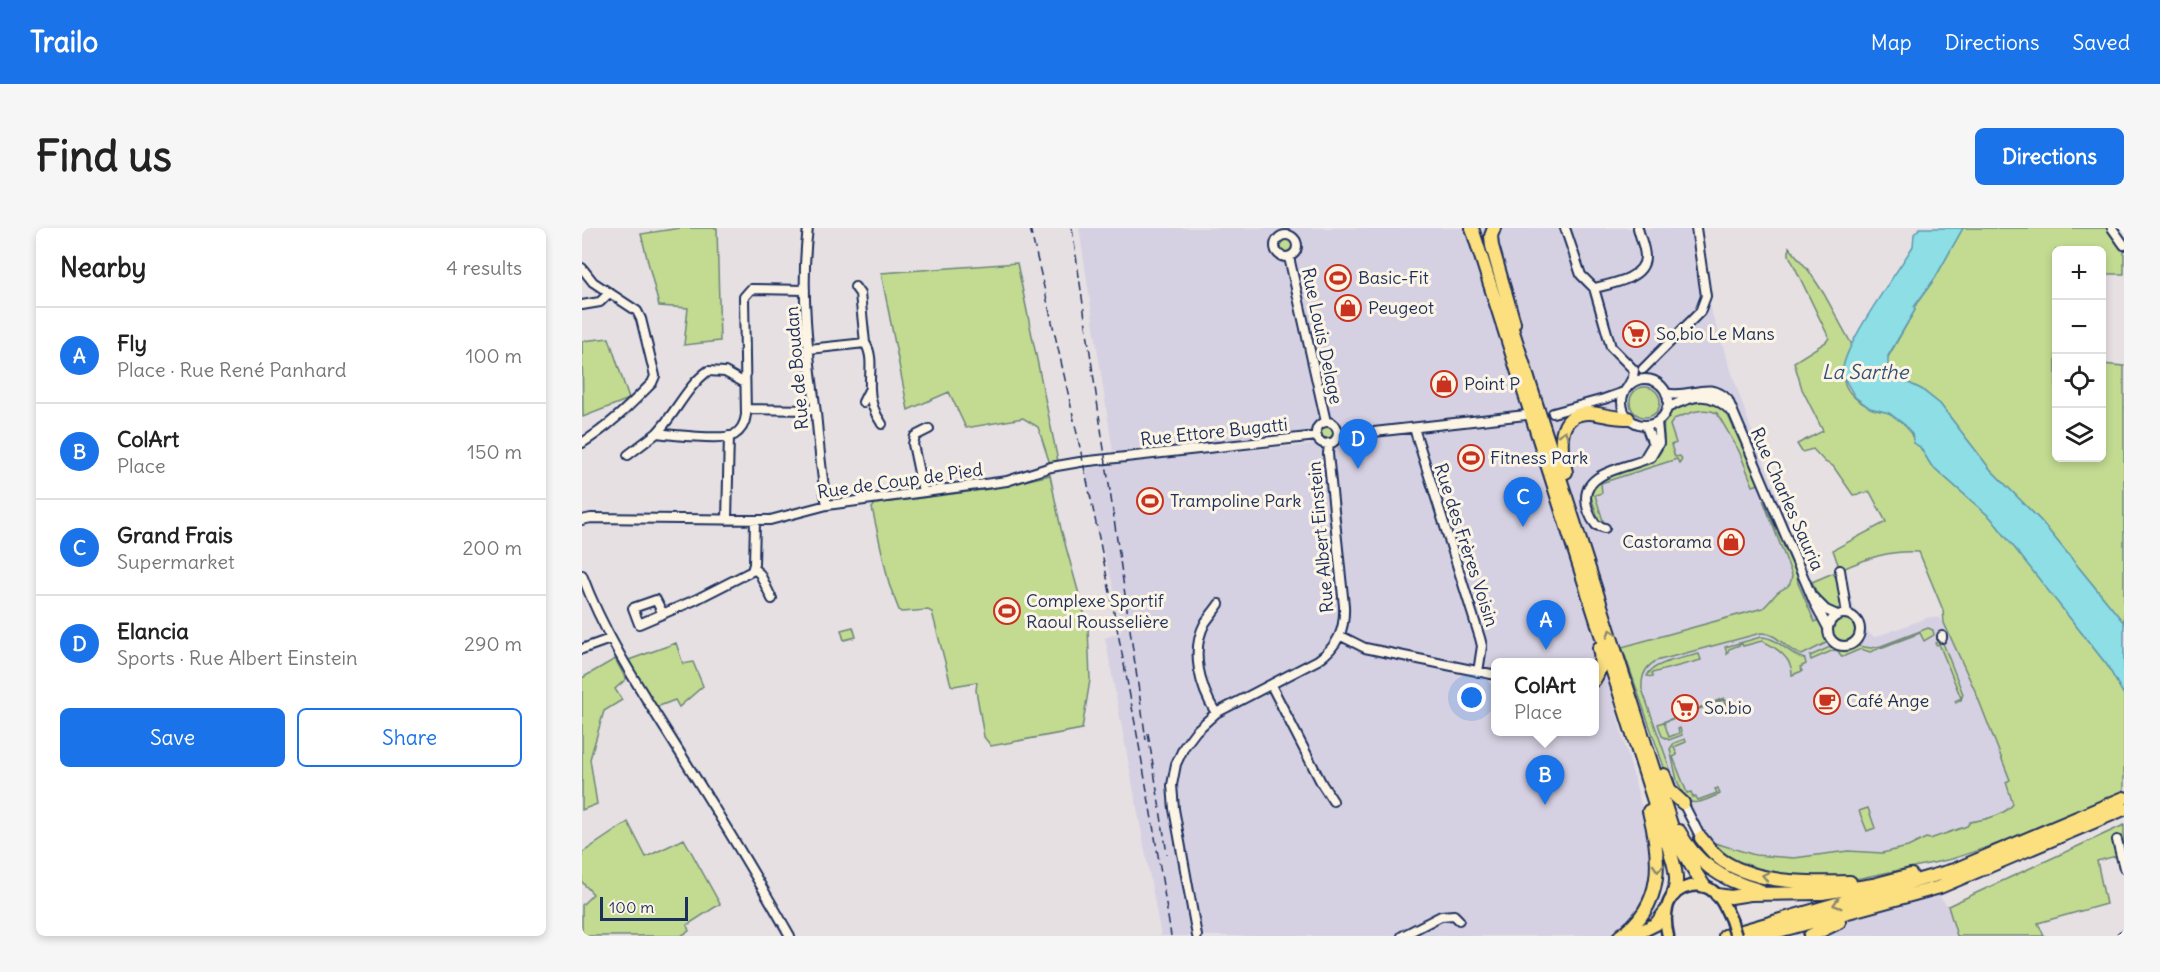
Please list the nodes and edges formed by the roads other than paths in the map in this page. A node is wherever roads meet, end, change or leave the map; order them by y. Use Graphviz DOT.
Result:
graph roads {
  1 [pos="808,228"];
  2 [pos="1461,228"];
  3 [pos="1472,228"];
  4 [pos="1480,228"];
  5 [pos="1494,228"];
  6 [pos="1565,228"];
  7 [pos="1638,228"];
  8 [pos="1696,228"];
  9 [pos="2112,228"];
  10 [pos="1283,231"];
  11 [pos="2124,245"];
  12 [pos="1479,251"];
  13 [pos="1289,257"];
  14 [pos="582,268"];
  15 [pos="855,287"];
  16 [pos="1594,288"];
  17 [pos="805,290"];
  18 [pos="608,294"];
  19 [pos="582,304"];
  20 [pos="865,343"];
  21 [pos="1518,348"];
  22 [pos="809,349"];
  23 [pos="1618,355"];
  24 [pos="1642,369"];
  25 [pos="1653,381"];
  26 [pos="746,382"];
  27 [pos="869,390"];
  28 [pos="1625,390"];
  29 [pos="1666,393"];
  30 [pos="1604,399"];
  31 [pos="863,402"];
  32 [pos="1622,404"];
  33 [pos="1667,408"];
  34 [pos="747,409"];
  35 [pos="815,410"];
  36 [pos="1553,413"];
  37 [pos="1734,414"];
  38 [pos="1526,416"];
  39 [pos="1628,418"];
  40 [pos="1326,422"];
  41 [pos="1658,422"];
  42 [pos="882,424"];
  43 [pos="1646,426"];
  44 [pos="1414,428"];
  45 [pos="929,429"];
  46 [pos="657,433"];
  47 [pos="1339,434"];
  48 [pos="729,436"];
  49 [pos="1317,436"];
  50 [pos="582,443"];
  51 [pos="1329,443"];
  52 [pos="628,455"];
  53 [pos="1114,458"];
  54 [pos="1643,460"];
  55 [pos="923,492"];
  56 [pos="827,504"];
  57 [pos="582,519"];
  58 [pos="727,520"];
  59 [pos="755,520"];
  60 [pos="1605,528"];
  61 [pos="753,568"];
  62 [pos="1840,570"];
  63 [pos="582,575"];
  64 [pos="1597,592"];
  65 [pos="1812,597"];
  66 [pos="772,599"];
  67 [pos="1219,604"];
  68 [pos="1592,609"];
  69 [pos="663,614"];
  70 [pos="1847,614"];
  71 [pos="1837,615"];
  72 [pos="1828,628"];
  73 [pos="1341,636"];
  74 [pos="610,639"];
  75 [pos="582,649"];
  76 [pos="1610,668"];
  77 [pos="1478,672"];
  78 [pos="1599,672"];
  79 [pos="1491,674"];
  80 [pos="1271,685"];
  81 [pos="1216,713"];
  82 [pos="1644,739"];
  83 [pos="1654,770"];
  84 [pos="2124,798"];
  85 [pos="1334,801"];
  86 [pos="1683,802"];
  87 [pos="2124,809"];
  88 [pos="1701,838"];
  89 [pos="2031,839"];
  90 [pos="2117,840"];
  91 [pos="2124,868"];
  92 [pos="1907,876"];
  93 [pos="1704,886"];
  94 [pos="1772,893"];
  95 [pos="1673,895"];
  96 [pos="1717,895"];
  97 [pos="1892,901"];
  98 [pos="1665,912"];
  99 [pos="1459,920"];
  100 [pos="790,936"];
  101 [pos="1197,936"];
  102 [pos="1402,936"];
  103 [pos="1620,936"];
  104 [pos="1632,936"];
  105 [pos="1667,936"];
  106 [pos="1725,936"];
  107 [pos="1736,936"];
  108 [pos="1760,936"];
  109 [pos="1810,936"];
  1 -- 17 [label="street, Rue de Boudan"];
  2 -- 12 [label="highway"];
  3 -- 12 [label="highway"];
  4 -- 21 [label="highway"];
  5 -- 21 [label="highway"];
  6 -- 16 [label="street"];
  7 -- 16 [label="street"];
  8 -- 24 [label="street"];
  9 -- 11 [label="street"];
  10 -- 13 [label="street"];
  10 -- 13 [label="street"];
  12 -- 68 [label="highway"];
  13 -- 40 [label="street, Rue Louis Delage"];
  14 -- 18 [label="street"];
  15 -- 20 [label="street"];
  16 -- 23 [label="street"];
  17 -- 22 [label="street, Rue de Boudan"];
  17 -- 26 [label="street"];
  18 -- 19 [label="street"];
  18 -- 50 [label="street"];
  20 -- 22 [label="street"];
  20 -- 27 [label="street"];
  21 -- 64 [label="highway"];
  22 -- 35 [label="street, Rue de Boudan"];
  23 -- 24 [label="street"];
  23 -- 28 [label="street"];
  24 -- 25 [label="street"];
  25 -- 28 [label="street"];
  25 -- 29 [label="street"];
  26 -- 34 [label="street"];
  26 -- 46 [label="street"];
  27 -- 31 [label="street"];
  27 -- 42 [label="street"];
  28 -- 30 [label="street"];
  28 -- 32 [label="street"];
  29 -- 33 [label="street"];
  29 -- 37 [label="street, Rue Charles Sauria"];
  30 -- 32 [label="street"];
  30 -- 36 [label="street"];
  32 -- 39 [label="street"];
  33 -- 37 [label="street, Rue Charles Sauria"];
  33 -- 41 [label="street"];
  34 -- 35 [label="street"];
  34 -- 48 [label="street"];
  35 -- 56 [label="street, Rue de Boudan"];
  37 -- 65 [label="street, Rue Charles Sauria"];
  38 -- 44 [label="street"];
  39 -- 43 [label="street"];
  64 -- 39 [label="highway, one-way"];
  40 -- 47 [label="street"];
  40 -- 49 [label="street"];
  41 -- 43 [label="street"];
  41 -- 54 [label="street"];
  43 -- 54 [label="street"];
  44 -- 47 [label="street"];
  44 -- 77 [label="street, Rue des Frères Voisin"];
  45 -- 55 [label="street"];
  46 -- 48 [label="street"];
  46 -- 52 [label="street"];
  47 -- 51 [label="street"];
  48 -- 58 [label="street"];
  49 -- 51 [label="street"];
  49 -- 53 [label="street, Rue Ettore Bugatti"];
  51 -- 73 [label="street, Rue Albert Einstein"];
  53 -- 55 [label="street, Rue de Coup de Pied"];
  54 -- 60 [label="street"];
  55 -- 56 [label="street, Rue de Coup de Pied"];
  56 -- 59 [label="street, Rue de Coup de Pied"];
  57 -- 58 [label="street, Rue de Coup de Pied"];
  58 -- 59 [label="street, Rue de Coup de Pied"];
  59 -- 61 [label="street"];
  61 -- 66 [label="street"];
  61 -- 69 [label="street"];
  62 -- 70 [label="street"];
  63 -- 74 [label="street"];
  82 -- 64 [label="highway, one-way"];
  65 -- 71 [label="street, Rue Charles Sauria"];
  65 -- 72 [label="street, Rue Charles Sauria"];
  67 -- 81 [label="street"];
  68 -- 76 [label="highway"];
  68 -- 78 [label="highway"];
  70 -- 71 [label="street"];
  70 -- 72 [label="street"];
  71 -- 72 [label="street"];
  73 -- 77 [label="street"];
  73 -- 80 [label="street, Rue Albert Einstein"];
  74 -- 75 [label="street"];
  74 -- 100 [label="street"];
  76 -- 95 [label="highway"];
  76 -- 103 [label="highway, one-way"];
  77 -- 79 [label="street"];
  80 -- 81 [label="street, Rue Albert Einstein"];
  80 -- 85 [label="street"];
  81 -- 101 [label="street, Rue Albert Einstein"];
  82 -- 83 [label="highway"];
  82 -- 86 [label="highway"];
  83 -- 93 [label="highway"];
  83 -- 94 [label="highway"];
  84 -- 89 [label="highway"];
  86 -- 88 [label="street"];
  87 -- 97 [label="highway"];
  92 -- 88 [label="highway, one-way"];
  89 -- 92 [label="highway"];
  89 -- 106 [label="highway, one-way"];
  90 -- 91 [label="street"];
  92 -- 94 [label="highway"];
  93 -- 95 [label="main road"];
  93 -- 96 [label="main road"];
  94 -- 96 [label="highway"];
  95 -- 98 [label="main road"];
  96 -- 107 [label="main road, bridge"];
  97 -- 108 [label="highway"];
  97 -- 109 [label="highway"];
  98 -- 104 [label="highway"];
  98 -- 105 [label="main road"];
  99 -- 102 [label="street"];
}
